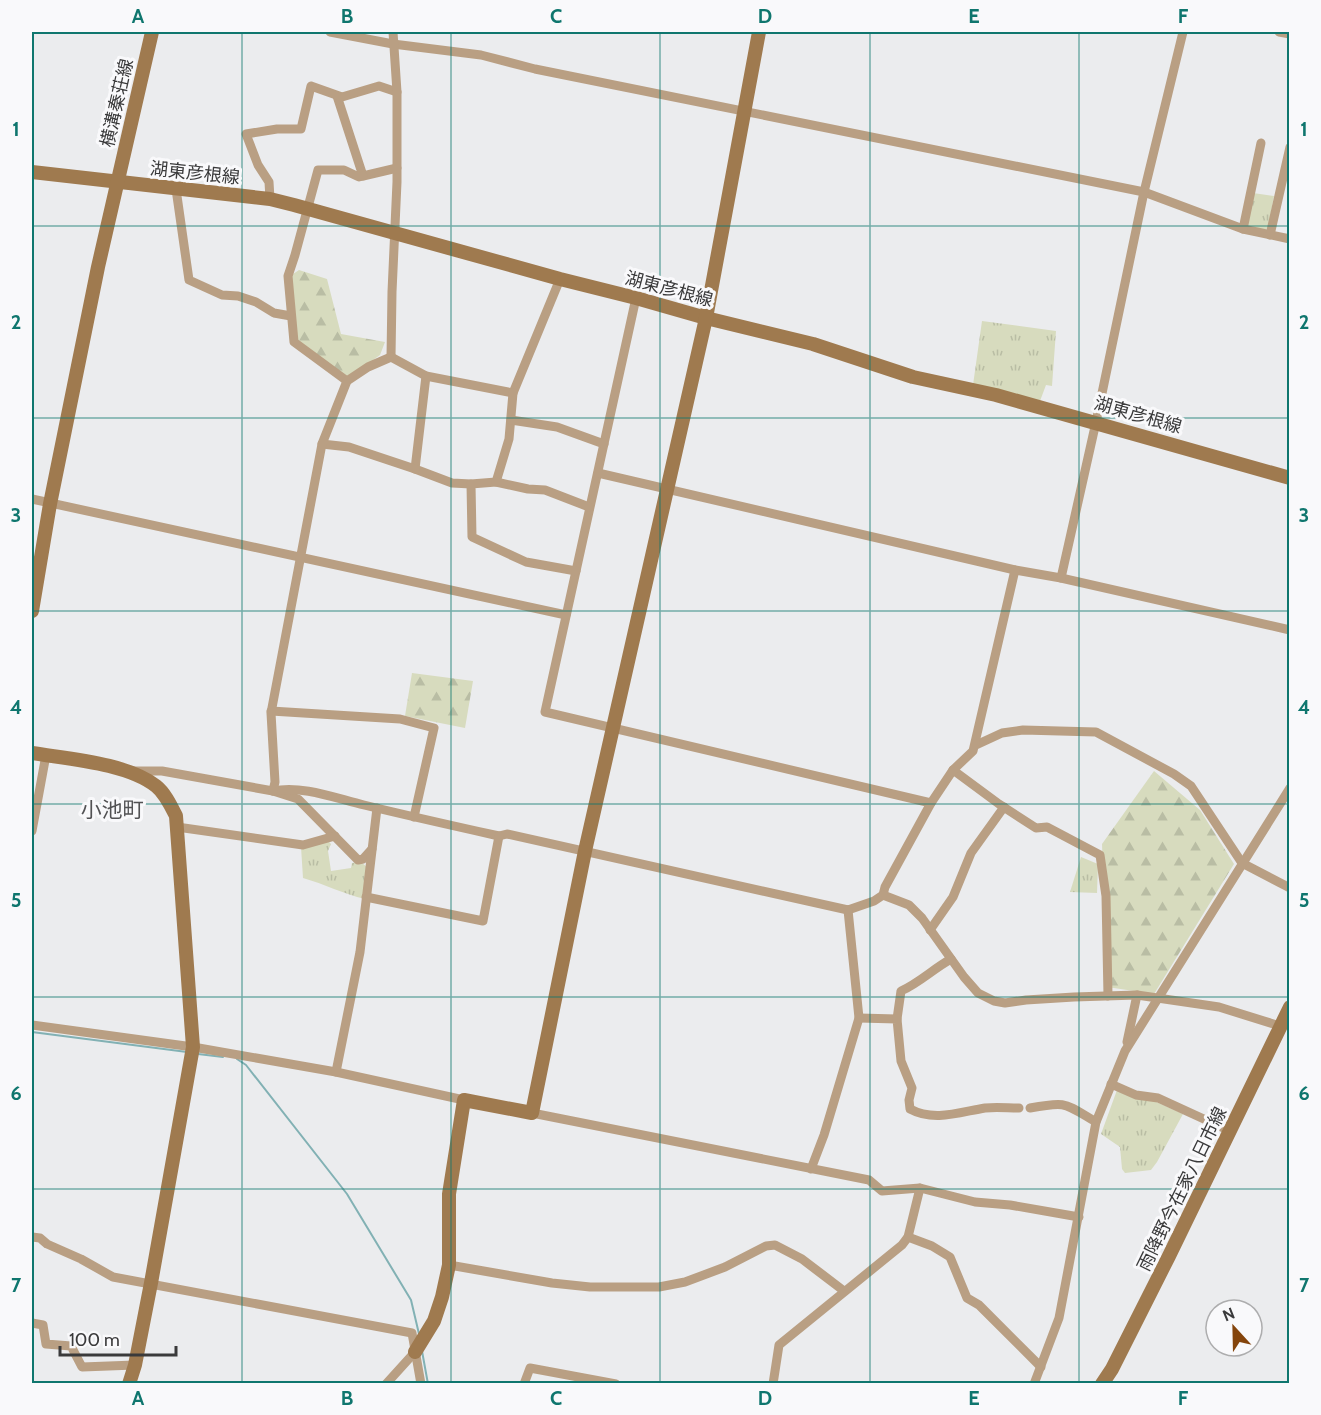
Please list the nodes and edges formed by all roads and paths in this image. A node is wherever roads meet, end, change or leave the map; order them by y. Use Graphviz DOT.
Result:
graph roads {
  1 [pos="152,32"];
  2 [pos="330,32"];
  3 [pos="393,32"];
  4 [pos="759,32"];
  5 [pos="1183,32"];
  6 [pos="1279,32"];
  7 [pos="1290,34"];
  8 [pos="393,44"];
  9 [pos="397,92"];
  10 [pos="337,96"];
  11 [pos="745,111"];
  12 [pos="1262,143"];
  13 [pos="1290,147"];
  14 [pos="397,168"];
  15 [pos="32,172"];
  16 [pos="363,176"];
  17 [pos="118,183"];
  18 [pos="176,189"];
  19 [pos="1144,192"];
  20 [pos="270,199"];
  21 [pos="308,208"];
  22 [pos="1243,229"];
  23 [pos="395,234"];
  24 [pos="1270,235"];
  25 [pos="1290,239"];
  26 [pos="560,279"];
  27 [pos="636,298"];
  28 [pos="291,316"];
  29 [pos="706,318"];
  30 [pos="392,357"];
  31 [pos="426,375"];
  32 [pos="347,381"];
  33 [pos="513,393"];
  34 [pos="511,420"];
  35 [pos="1096,422"];
  36 [pos="322,444"];
  37 [pos="604,444"];
  38 [pos="415,469"];
  39 [pos="598,473"];
  40 [pos="1290,478"];
  41 [pos="496,482"];
  42 [pos="471,484"];
  43 [pos="668,490"];
  44 [pos="32,499"];
  45 [pos="50,504"];
  46 [pos="589,507"];
  47 [pos="300,559"];
  48 [pos="1015,570"];
  49 [pos="576,571"];
  50 [pos="1061,578"];
  51 [pos="32,611"];
  52 [pos="566,615"];
  53 [pos="1290,630"];
  54 [pos="271,711"];
  55 [pos="613,728"];
  56 [pos="976,745"];
  57 [pos="32,753"];
  58 [pos="46,755"];
  59 [pos="953,770"];
  60 [pos="126,771"];
  61 [pos="1290,788"];
  62 [pos="273,791"];
  63 [pos="932,803"];
  64 [pos="1004,807"];
  65 [pos="377,808"];
  66 [pos="414,817"];
  67 [pos="32,826"];
  68 [pos="177,827"];
  69 [pos="335,836"];
  70 [pos="500,836"];
  71 [pos="372,849"];
  72 [pos="585,851"];
  73 [pos="1242,863"];
  74 [pos="1290,888"];
  75 [pos="883,895"];
  76 [pos="366,897"];
  77 [pos="848,910"];
  78 [pos="930,930"];
  79 [pos="951,959"];
  80 [pos="1137,995"];
  81 [pos="1108,996"];
  82 [pos="1157,997"];
  83 [pos="1290,1007"];
  84 [pos="859,1018"];
  85 [pos="897,1019"];
  86 [pos="32,1025"];
  87 [pos="1281,1026"];
  88 [pos="1125,1051"];
  89 [pos="192,1053"];
  90 [pos="336,1072"];
  91 [pos="1111,1084"];
  92 [pos="464,1100"];
  93 [pos="1019,1108"];
  94 [pos="1030,1108"];
  95 [pos="532,1113"];
  96 [pos="1096,1122"];
  97 [pos="1230,1131"];
  98 [pos="811,1169"];
  99 [pos="920,1188"];
  100 [pos="1079,1217"];
  101 [pos="32,1227"];
  102 [pos="36,1237"];
  103 [pos="908,1237"];
  104 [pos="449,1265"];
  105 [pos="152,1283"];
  106 [pos="844,1291"];
  107 [pos="32,1323"];
  108 [pos="415,1352"];
  109 [pos="135,1365"];
  110 [pos="1041,1367"];
  111 [pos="129,1383"];
  112 [pos="386,1383"];
  113 [pos="421,1383"];
  114 [pos="524,1383"];
  115 [pos="616,1383"];
  116 [pos="772,1383"];
  117 [pos="1034,1383"];
  118 [pos="1102,1383"];
  1 -- 17 [label="street, 横溝秦荘線"];
  2 -- 8 [label="street"];
  3 -- 8 [label="street"];
  4 -- 11 [label="street"];
  5 -- 19 [label="street"];
  6 -- 7 [label="street"];
  8 -- 9 [label="street"];
  8 -- 11 [label="street"];
  9 -- 10 [label="street"];
  9 -- 14 [label="street"];
  10 -- 16 [label="street"];
  10 -- 20 [label="street"];
  11 -- 19 [label="street"];
  11 -- 29 [label="street"];
  12 -- 22 [label="street"];
  13 -- 24 [label="street"];
  14 -- 16 [label="street"];
  14 -- 23 [label="street"];
  15 -- 17 [label="street, 湖東彦根線"];
  16 -- 21 [label="street"];
  17 -- 18 [label="street, 湖東彦根線"];
  17 -- 45 [label="street, 横溝秦荘線"];
  18 -- 20 [label="street, 湖東彦根線"];
  18 -- 28 [label="street"];
  19 -- 22 [label="street"];
  19 -- 35 [label="street"];
  20 -- 21 [label="street, 湖東彦根線"];
  21 -- 23 [label="street, 湖東彦根線"];
  21 -- 28 [label="street"];
  22 -- 24 [label="street"];
  23 -- 26 [label="street, 湖東彦根線"];
  23 -- 30 [label="street"];
  24 -- 25 [label="street"];
  26 -- 27 [label="street, 湖東彦根線"];
  26 -- 33 [label="street"];
  27 -- 29 [label="street, 湖東彦根線"];
  27 -- 37 [label="street"];
  28 -- 32 [label="street"];
  29 -- 35 [label="street, 湖東彦根線"];
  29 -- 43 [label="street"];
  30 -- 31 [label="street"];
  30 -- 32 [label="street"];
  31 -- 33 [label="street"];
  31 -- 38 [label="street"];
  32 -- 36 [label="street"];
  33 -- 34 [label="street"];
  34 -- 37 [label="street"];
  34 -- 41 [label="street"];
  35 -- 40 [label="street, 湖東彦根線"];
  35 -- 50 [label="street"];
  36 -- 38 [label="street"];
  36 -- 47 [label="street"];
  37 -- 39 [label="street"];
  38 -- 42 [label="street"];
  39 -- 43 [label="street"];
  39 -- 46 [label="street"];
  41 -- 42 [label="street"];
  41 -- 46 [label="street"];
  42 -- 49 [label="street"];
  43 -- 48 [label="street"];
  43 -- 55 [label="street"];
  44 -- 45 [label="street"];
  45 -- 47 [label="street"];
  45 -- 51 [label="street, 横溝秦荘線"];
  46 -- 49 [label="street"];
  47 -- 52 [label="street"];
  47 -- 54 [label="street"];
  48 -- 50 [label="street"];
  48 -- 56 [label="street"];
  49 -- 52 [label="street"];
  50 -- 53 [label="street"];
  52 -- 55 [label="street"];
  54 -- 62 [label="street"];
  54 -- 66 [label="street"];
  55 -- 63 [label="street"];
  55 -- 72 [label="street"];
  56 -- 59 [label="street"];
  56 -- 73 [label="street"];
  57 -- 58 [label="street"];
  58 -- 60 [label="street"];
  58 -- 67 [label="street"];
  59 -- 63 [label="street"];
  59 -- 64 [label="street"];
  60 -- 62 [label="street"];
  60 -- 68 [label="street"];
  61 -- 73 [label="street"];
  62 -- 65 [label="street"];
  62 -- 69 [label="street"];
  63 -- 75 [label="street"];
  64 -- 78 [label="street"];
  64 -- 81 [label="street"];
  65 -- 66 [label="street"];
  65 -- 71 [label="street"];
  66 -- 70 [label="street"];
  68 -- 69 [label="street"];
  68 -- 89 [label="street"];
  69 -- 71 [label="street"];
  70 -- 72 [label="street"];
  70 -- 76 [label="street"];
  71 -- 76 [label="street"];
  72 -- 77 [label="street"];
  72 -- 95 [label="street"];
  73 -- 74 [label="street"];
  73 -- 82 [label="street"];
  75 -- 77 [label="street"];
  75 -- 78 [label="street"];
  76 -- 90 [label="street"];
  77 -- 84 [label="street"];
  78 -- 79 [label="street"];
  79 -- 81 [label="street"];
  79 -- 85 [label="street"];
  80 -- 81 [label="street"];
  80 -- 82 [label="street"];
  80 -- 88 [label="street"];
  82 -- 87 [label="street"];
  82 -- 88 [label="street"];
  83 -- 87 [label="street, 雨降野今在家八日市線"];
  84 -- 85 [label="street"];
  84 -- 98 [label="street"];
  85 -- 93 [label="street"];
  86 -- 89 [label="street"];
  87 -- 97 [label="street, 雨降野今在家八日市線"];
  88 -- 91 [label="street"];
  89 -- 90 [label="street"];
  89 -- 105 [label="street"];
  90 -- 92 [label="street"];
  91 -- 96 [label="street"];
  91 -- 97 [label="street"];
  92 -- 95 [label="street"];
  92 -- 104 [label="street"];
  94 -- 96 [label="street"];
  95 -- 98 [label="street"];
  96 -- 100 [label="street"];
  97 -- 118 [label="street, 雨降野今在家八日市線"];
  98 -- 99 [label="street"];
  99 -- 100 [label="street"];
  99 -- 103 [label="street"];
  100 -- 110 [label="street"];
  101 -- 102 [label="street"];
  102 -- 105 [label="street"];
  103 -- 106 [label="street"];
  103 -- 110 [label="street"];
  104 -- 106 [label="street"];
  104 -- 108 [label="street"];
  105 -- 108 [label="street"];
  105 -- 109 [label="street"];
  106 -- 116 [label="street"];
  107 -- 109 [label="street"];
  108 -- 112 [label="street"];
  108 -- 113 [label="street"];
  109 -- 111 [label="street"];
  110 -- 117 [label="street"];
  114 -- 115 [label="street"];
}
